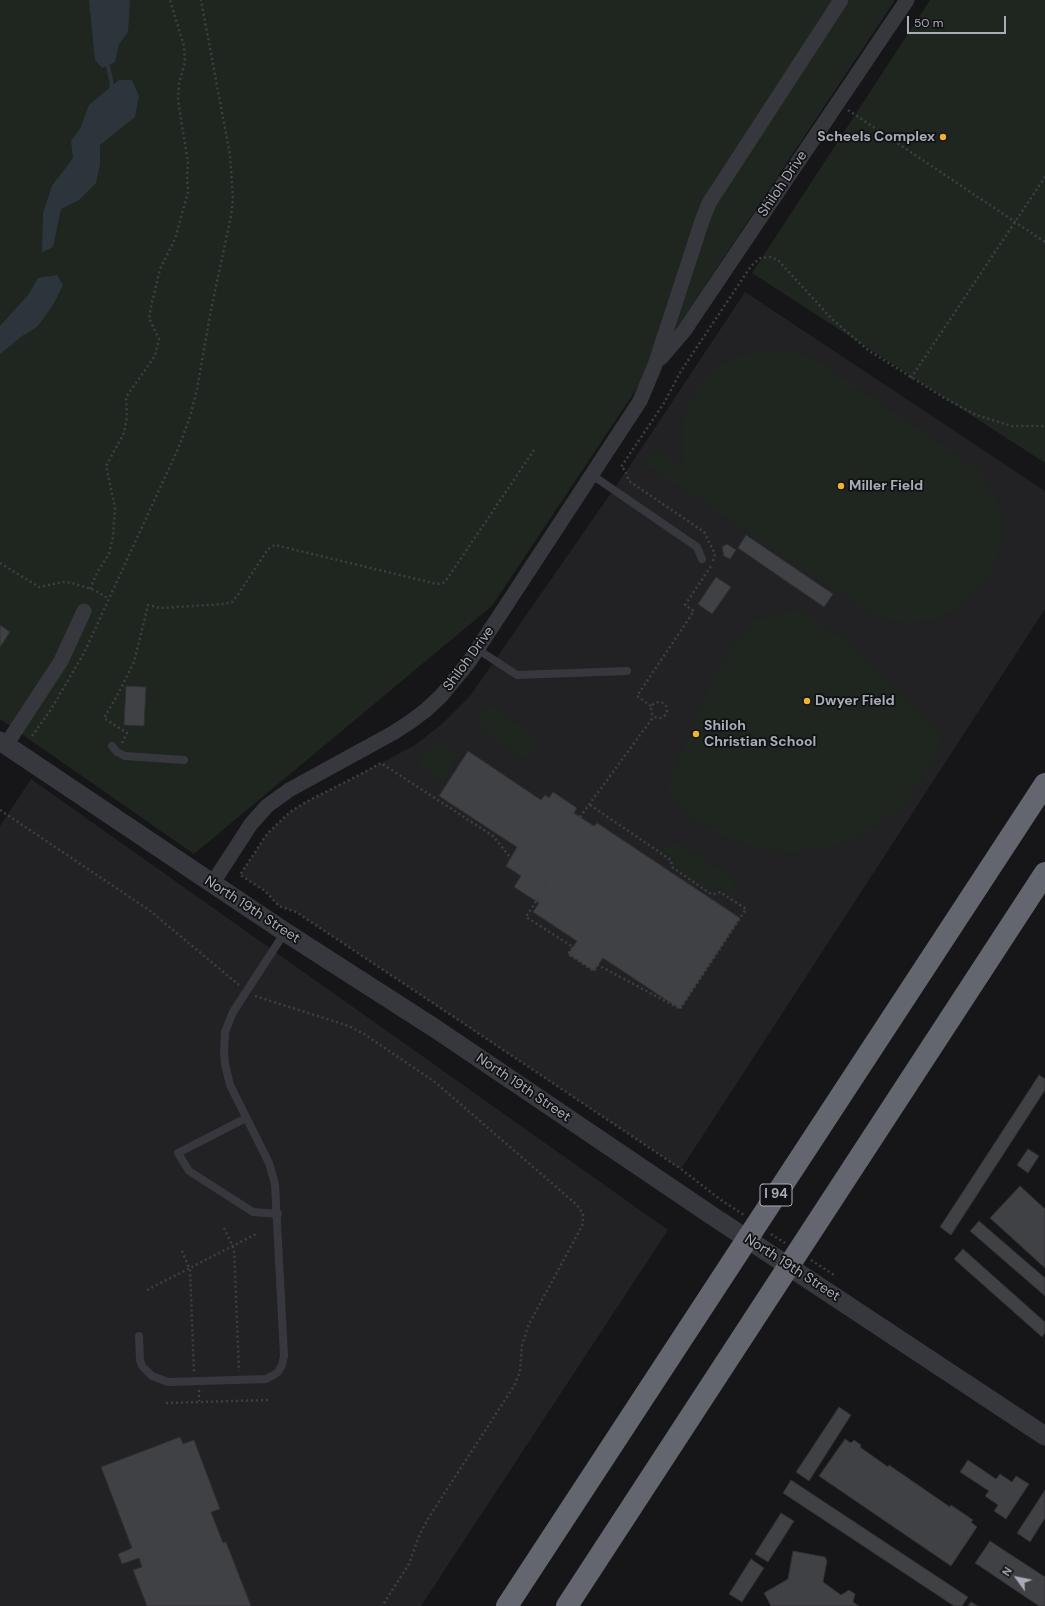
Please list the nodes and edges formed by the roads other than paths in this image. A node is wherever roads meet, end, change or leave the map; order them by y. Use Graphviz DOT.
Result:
graph roads {
  1 [pos="841,0"];
  2 [pos="907,0"];
  3 [pos="655,365"];
  4 [pos="592,475"];
  5 [pos="702,559"];
  6 [pos="84,611"];
  7 [pos="477,649"];
  8 [pos="628,671"];
  9 [pos="2,747"];
  10 [pos="115,749"];
  11 [pos="184,760"];
  12 [pos="1045,784"];
  13 [pos="1045,873"];
  14 [pos="212,884"];
  15 [pos="285,932"];
  16 [pos="246,1118"];
  17 [pos="278,1214"];
  18 [pos="139,1336"];
  19 [pos="1045,1436"];
  20 [pos="507,1606"];
  21 [pos="567,1606"];
  1 -- 3 [label="street, Shiloh Drive"];
  2 -- 3 [label="street, Shiloh Drive"];
  3 -- 4 [label="street, Shiloh Drive"];
  4 -- 5 [label="lane"];
  4 -- 7 [label="street, Shiloh Drive"];
  6 -- 9 [label="street"];
  7 -- 8 [label="lane"];
  7 -- 14 [label="street, Shiloh Drive"];
  9 -- 14 [label="street, North 19th Street"];
  10 -- 11 [label="lane"];
  12 -- 20 [label="highway, I 94"];
  13 -- 21 [label="highway"];
  14 -- 15 [label="street, North 19th Street"];
  15 -- 16 [label="lane"];
  15 -- 19 [label="street, North 19th Street"];
  16 -- 17 [label="lane"];
  16 -- 17 [label="lane"];
  17 -- 18 [label="lane"];
}
